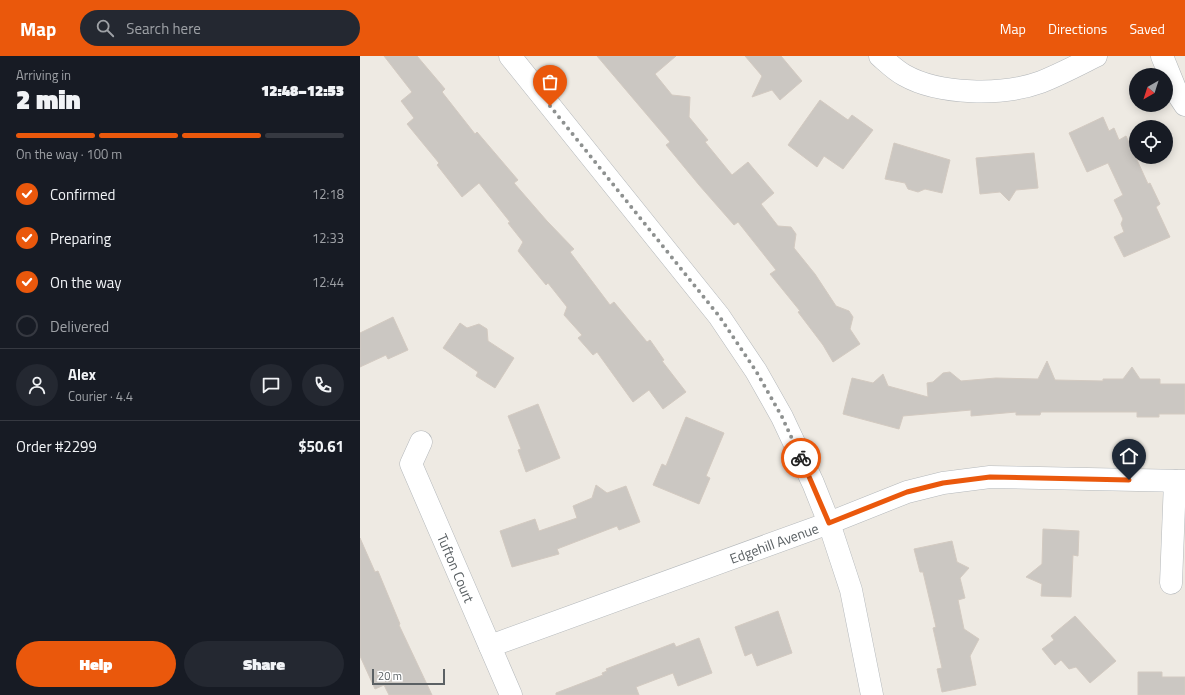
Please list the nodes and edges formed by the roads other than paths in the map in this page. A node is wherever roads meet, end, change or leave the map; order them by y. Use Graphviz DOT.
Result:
graph roads {
  1 [pos="510,56"];
  2 [pos="880,56"];
  3 [pos="1096,56"];
  4 [pos="1162,56"];
  5 [pos="1185,105"];
  6 [pos="421,442"];
  7 [pos="1180,481"];
  8 [pos="829,523"];
  9 [pos="1171,583"];
  10 [pos="490,646"];
  11 [pos="511,695"];
  12 [pos="872,695"];
  1 -- 8 [label="street"];
  2 -- 3 [label="street"];
  4 -- 5 [label="street"];
  6 -- 10 [label="street, Tufton Court"];
  7 -- 8 [label="street, Edgehill Avenue"];
  7 -- 9 [label="street"];
  8 -- 10 [label="street, Edgehill Avenue"];
  8 -- 12 [label="street"];
  10 -- 11 [label="street, Tufton Court"];
}
